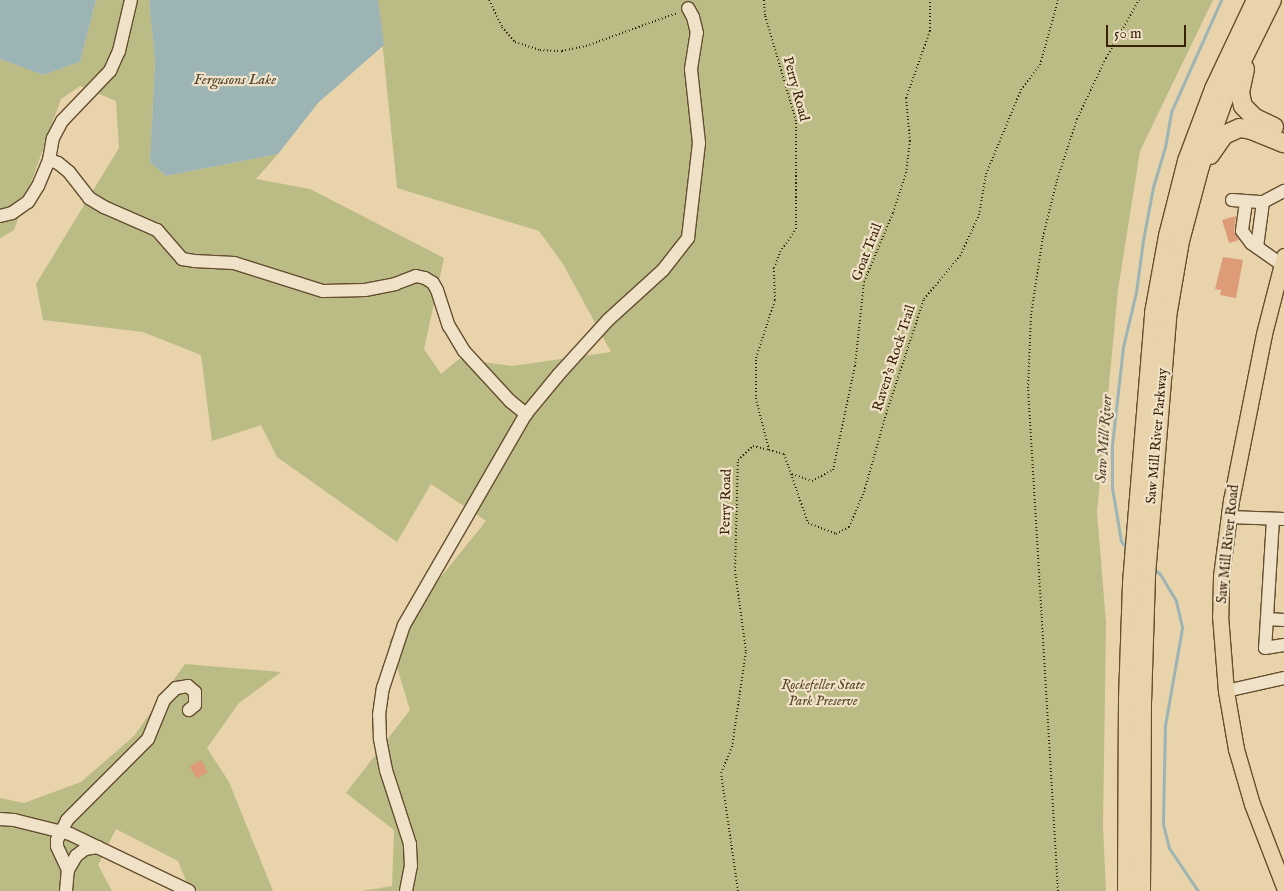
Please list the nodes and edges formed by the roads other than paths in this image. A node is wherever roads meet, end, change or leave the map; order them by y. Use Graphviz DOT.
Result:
graph roads {
  1 [pos="131,0"];
  2 [pos="1256,0"];
  3 [pos="1272,0"];
  4 [pos="688,8"];
  5 [pos="1259,23"];
  6 [pos="1284,132"];
  7 [pos="1284,143"];
  8 [pos="49,160"];
  9 [pos="1284,191"];
  10 [pos="1232,200"];
  11 [pos="1246,202"];
  12 [pos="1262,202"];
  13 [pos="1189,204"];
  14 [pos="0,216"];
  15 [pos="1257,247"];
  16 [pos="1283,260"];
  17 [pos="526,414"];
  18 [pos="1228,517"];
  19 [pos="1279,519"];
  20 [pos="1142,550"];
  21 [pos="1140,571"];
  22 [pos="1267,619"];
  23 [pos="1284,620"];
  24 [pos="1284,645"];
  25 [pos="1284,678"];
  26 [pos="1226,691"];
  27 [pos="189,710"];
  28 [pos="0,819"];
  29 [pos="60,832"];
  30 [pos="98,847"];
  31 [pos="68,870"];
  32 [pos="1284,887"];
  33 [pos="66,891"];
  34 [pos="189,891"];
  35 [pos="406,891"];
  36 [pos="1127,891"];
  37 [pos="1141,891"];
  1 -- 8 [label="street"];
  2 -- 20 [label="highway, Saw Mill River Parkway"];
  3 -- 5 [label="highway, Saw Mill River Parkway"];
  4 -- 17 [label="street"];
  5 -- 6 [label="highway"];
  5 -- 13 [label="highway, Saw Mill River Parkway"];
  7 -- 13 [label="highway"];
  8 -- 14 [label="street"];
  8 -- 17 [label="street"];
  9 -- 12 [label="street"];
  10 -- 11 [label="street"];
  11 -- 12 [label="street"];
  11 -- 15 [label="street"];
  12 -- 15 [label="street"];
  13 -- 20 [label="highway, Saw Mill River Parkway"];
  15 -- 16 [label="street"];
  16 -- 18 [label="main road, Saw Mill River Road"];
  17 -- 35 [label="street"];
  18 -- 19 [label="street"];
  18 -- 26 [label="main road, Saw Mill River Road"];
  19 -- 22 [label="street"];
  20 -- 21 [label="highway, Saw Mill River Parkway"];
  21 -- 36 [label="highway, Saw Mill River Parkway"];
  21 -- 37 [label="highway, Saw Mill River Parkway"];
  22 -- 23 [label="street"];
  22 -- 24 [label="street"];
  25 -- 26 [label="street"];
  26 -- 32 [label="main road, Saw Mill River Road"];
  27 -- 29 [label="street"];
  28 -- 29 [label="street"];
  29 -- 30 [label="street"];
  29 -- 31 [label="street"];
  30 -- 31 [label="street"];
  30 -- 34 [label="street"];
  31 -- 33 [label="street"];
}
